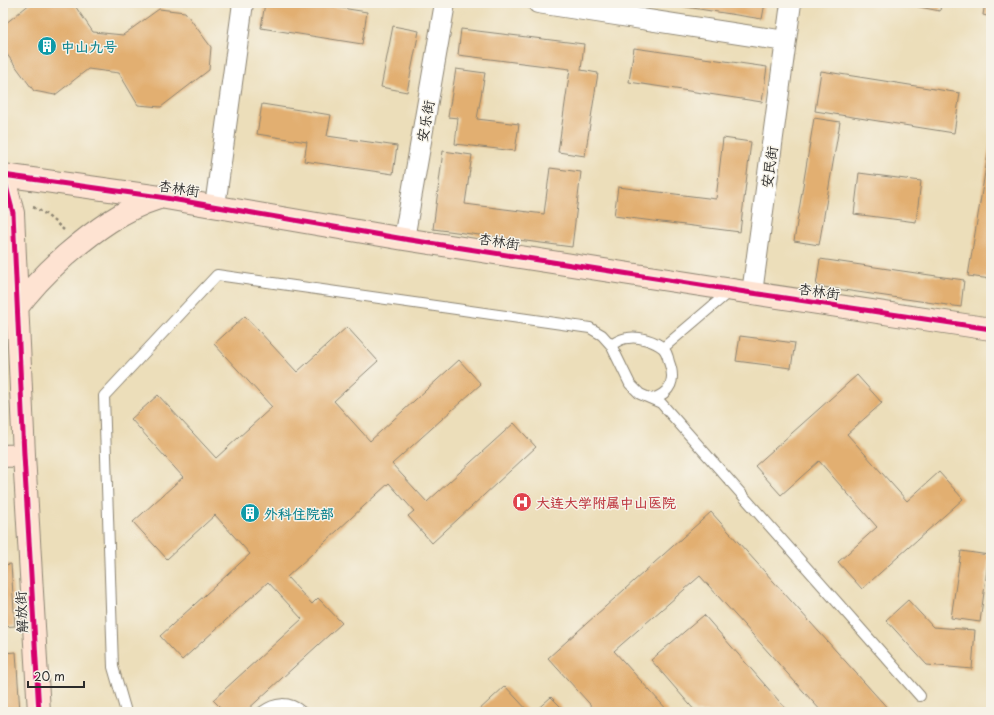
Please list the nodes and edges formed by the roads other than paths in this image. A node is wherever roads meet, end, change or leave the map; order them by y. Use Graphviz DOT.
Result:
graph roads {
  1 [pos="243,3"];
  2 [pos="538,3"];
  3 [pos="791,3"];
  4 [pos="440,4"];
  5 [pos="786,41"];
  6 [pos="3,175"];
  7 [pos="160,197"];
  8 [pos="215,206"];
  9 [pos="404,239"];
  10 [pos="9,255"];
  11 [pos="742,291"];
  12 [pos="16,309"];
  13 [pos="991,329"];
  14 [pos="611,345"];
  15 [pos="663,348"];
  16 [pos="652,399"];
  17 [pos="13,456"];
  18 [pos="920,696"];
  19 [pos="40,712"];
  20 [pos="126,712"];
  21 [pos="262,712"];
  22 [pos="302,712"];
  1 -- 8 [label="street"];
  2 -- 5 [label="street"];
  3 -- 5 [label="street, 安民街"];
  4 -- 9 [label="street, 安乐街"];
  5 -- 11 [label="street, 安民街"];
  6 -- 7 [label="street, 杏林街"];
  6 -- 10 [label="street, 解放街"];
  7 -- 8 [label="street, 杏林街"];
  7 -- 12 [label="street"];
  8 -- 9 [label="street, 杏林街"];
  9 -- 11 [label="street, 杏林街"];
  10 -- 12 [label="street, 解放街"];
  11 -- 13 [label="street, 杏林街"];
  11 -- 15 [label="lane"];
  12 -- 17 [label="street, 解放街"];
  14 -- 15 [label="lane"];
  14 -- 16 [label="lane"];
  14 -- 20 [label="lane"];
  15 -- 16 [label="lane"];
  16 -- 18 [label="lane"];
  17 -- 19 [label="street, 解放街"];
  21 -- 22 [label="lane"];
}
